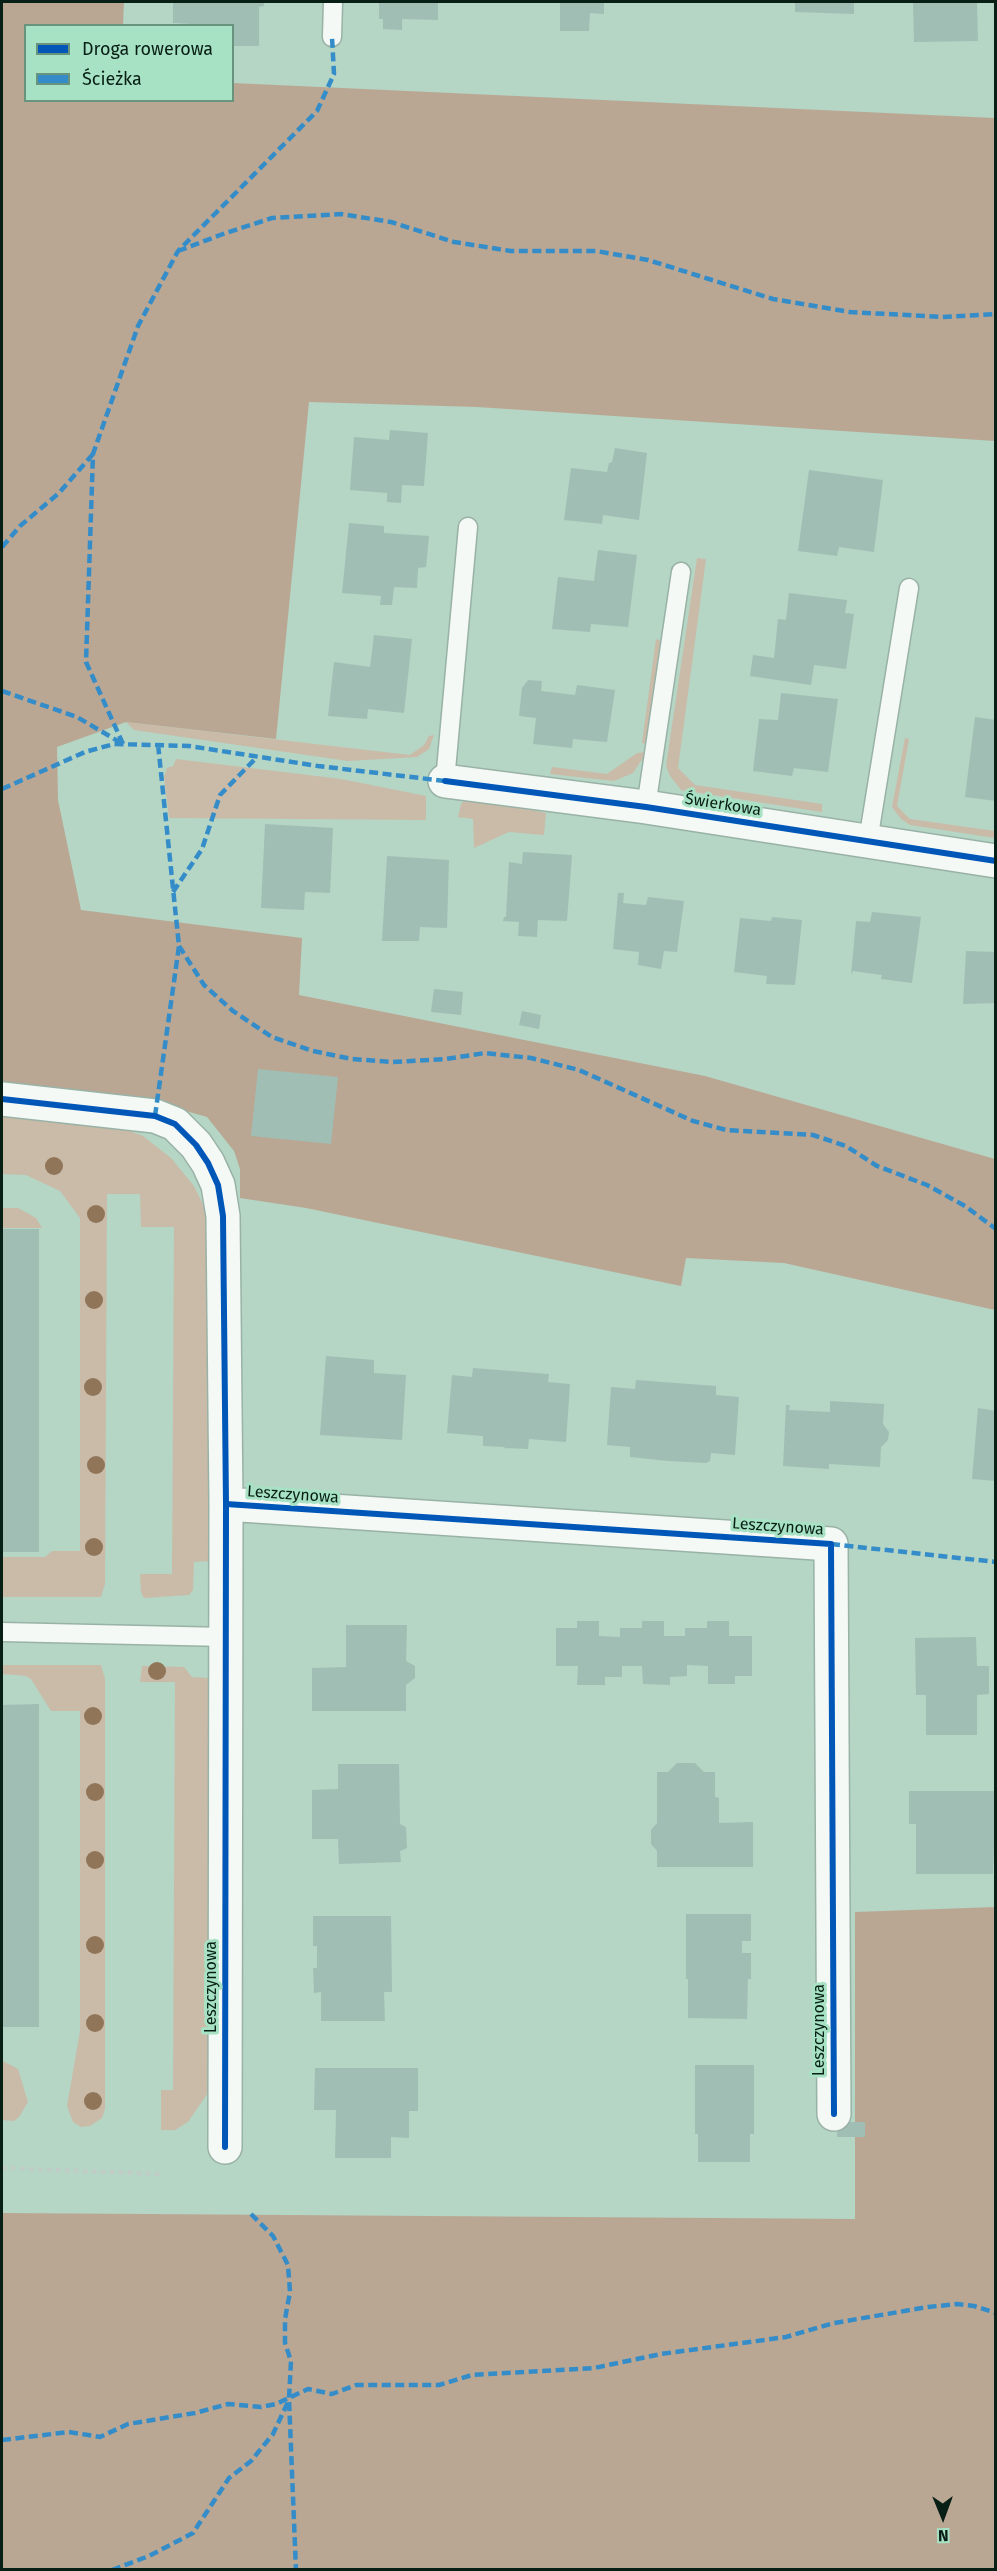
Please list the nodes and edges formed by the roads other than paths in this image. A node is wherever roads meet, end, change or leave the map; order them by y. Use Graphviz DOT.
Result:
graph roads {
  1 [pos="333,2"];
  2 [pos="332,38"];
  3 [pos="468,527"];
  4 [pos="681,572"];
  5 [pos="909,588"];
  6 [pos="445,781"];
  7 [pos="646,807"];
  8 [pos="868,841"];
  9 [pos="996,861"];
  10 [pos="2,1099"];
  11 [pos="226,1504"];
  12 [pos="2,1632"];
  13 [pos="226,1637"];
  14 [pos="834,2114"];
  15 [pos="225,2147"];
  1 -- 2 [label="lane"];
  3 -- 6 [label="lane"];
  4 -- 7 [label="lane"];
  5 -- 8 [label="lane"];
  6 -- 7 [label="street, Świerkowa"];
  7 -- 8 [label="street, Świerkowa"];
  8 -- 9 [label="street, Świerkowa"];
  10 -- 11 [label="street, Leszczynowa"];
  11 -- 13 [label="street, Leszczynowa"];
  11 -- 14 [label="street, Leszczynowa"];
  12 -- 13 [label="lane"];
  13 -- 15 [label="street, Leszczynowa"];
}
